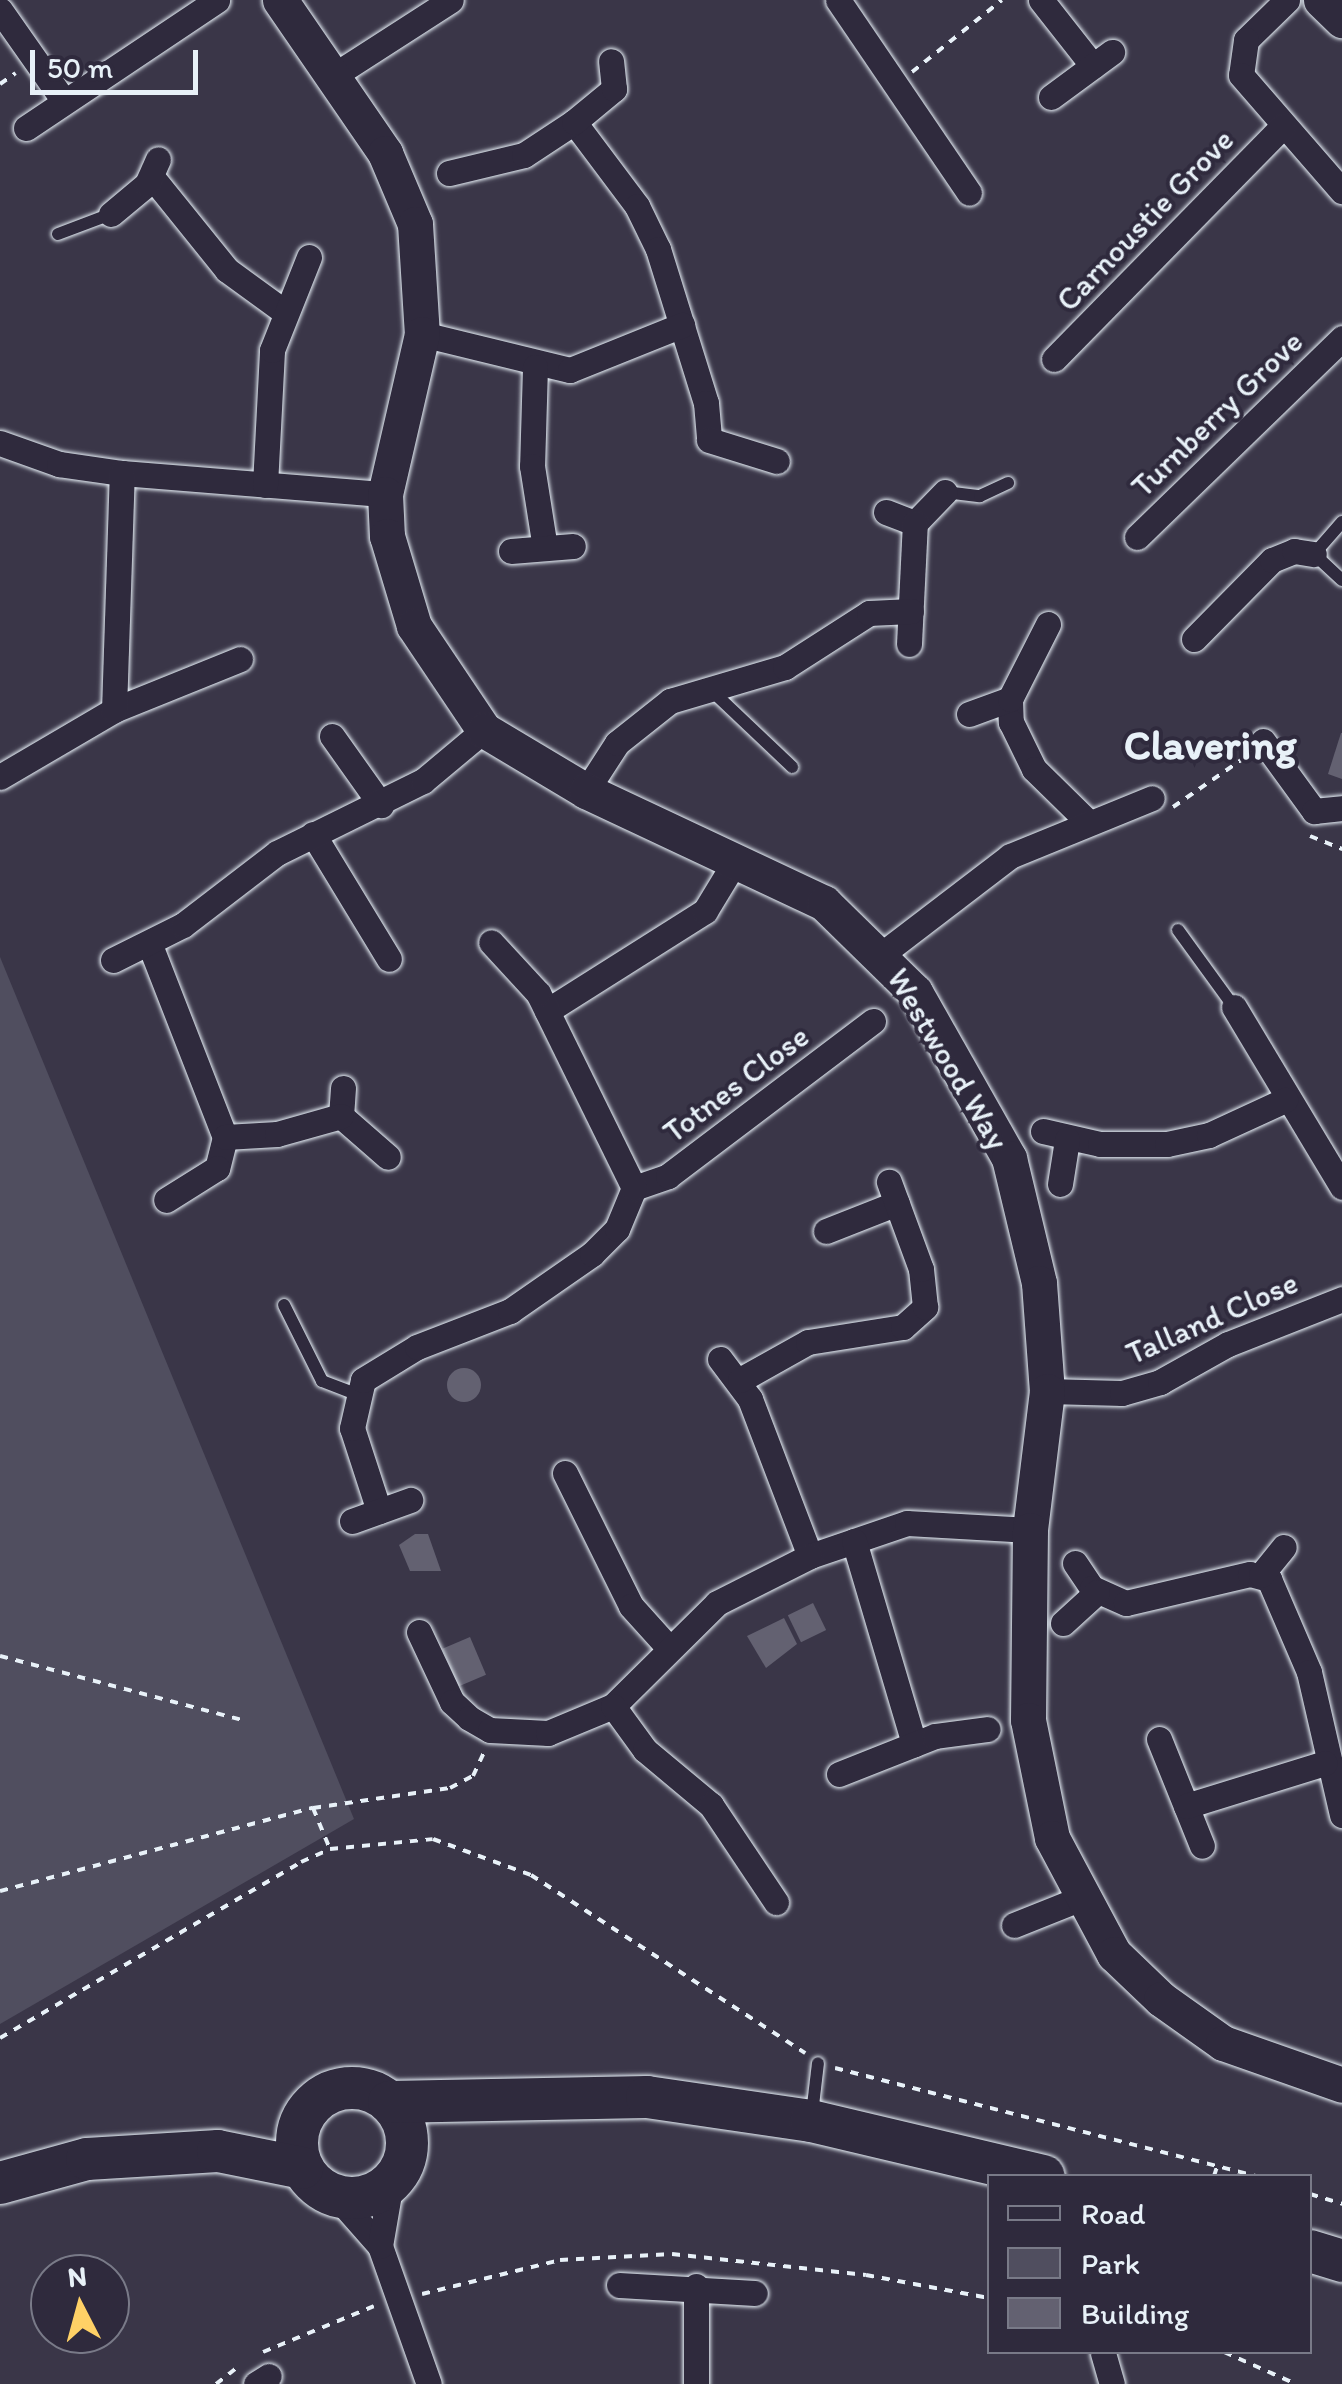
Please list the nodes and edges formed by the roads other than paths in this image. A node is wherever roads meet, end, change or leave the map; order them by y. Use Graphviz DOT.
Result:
graph roads {
  1 [pos="217,0"];
  2 [pos="280,0"];
  3 [pos="451,0"];
  4 [pos="838,0"];
  5 [pos="1041,0"];
  6 [pos="1287,0"];
  7 [pos="1321,0"];
  8 [pos="0,10"];
  9 [pos="1342,20"];
  10 [pos="611,61"];
  11 [pos="333,76"];
  12 [pos="1052,97"];
  13 [pos="64,101"];
  14 [pos="574,122"];
  15 [pos="1283,126"];
  16 [pos="26,128"];
  17 [pos="448,173"];
  18 [pos="1342,191"];
  19 [pos="969,193"];
  20 [pos="111,214"];
  21 [pos="58,234"];
  22 [pos="309,257"];
  23 [pos="282,310"];
  24 [pos="682,325"];
  25 [pos="422,334"];
  26 [pos="1342,338"];
  27 [pos="1054,359"];
  28 [pos="535,367"];
  29 [pos="0,442"];
  30 [pos="777,462"];
  31 [pos="122,473"];
  32 [pos="1008,483"];
  33 [pos="265,485"];
  34 [pos="944,492"];
  35 [pos="385,494"];
  36 [pos="886,512"];
  37 [pos="1342,522"];
  38 [pos="915,523"];
  39 [pos="1136,537"];
  40 [pos="573,546"];
  41 [pos="545,548"];
  42 [pos="511,551"];
  43 [pos="1314,554"];
  44 [pos="1342,580"];
  45 [pos="910,611"];
  46 [pos="1048,624"];
  47 [pos="1194,639"];
  48 [pos="909,644"];
  49 [pos="240,659"];
  50 [pos="711,690"];
  51 [pos="1010,699"];
  52 [pos="114,710"];
  53 [pos="968,714"];
  54 [pos="484,730"];
  55 [pos="332,736"];
  56 [pos="1258,746"];
  57 [pos="792,767"];
  58 [pos="2,771"];
  59 [pos="586,791"];
  60 [pos="1161,803"];
  61 [pos="381,806"];
  62 [pos="1342,808"];
  63 [pos="1086,820"];
  64 [pos="314,834"];
  65 [pos="736,860"];
  66 [pos="1178,930"];
  67 [pos="491,942"];
  68 [pos="150,945"];
  69 [pos="882,954"];
  70 [pos="389,959"];
  71 [pos="113,960"];
  72 [pos="1234,1007"];
  73 [pos="547,1011"];
  74 [pos="873,1021"];
  75 [pos="343,1088"];
  76 [pos="1285,1100"];
  77 [pos="341,1116"];
  78 [pos="225,1137"];
  79 [pos="388,1157"];
  80 [pos="1060,1184"];
  81 [pos="634,1188"];
  82 [pos="1342,1188"];
  83 [pos="166,1200"];
  84 [pos="826,1231"];
  85 [pos="1342,1299"];
  86 [pos="284,1305"];
  87 [pos="720,1359"];
  88 [pos="740,1380"];
  89 [pos="1048,1392"];
  90 [pos="356,1394"];
  91 [pos="565,1473"];
  92 [pos="410,1500"];
  93 [pos="379,1511"];
  94 [pos="352,1521"];
  95 [pos="1030,1530"];
  96 [pos="854,1540"];
  97 [pos="1284,1547"];
  98 [pos="810,1556"];
  99 [pos="1075,1563"];
  100 [pos="1261,1575"];
  101 [pos="1097,1592"];
  102 [pos="1063,1624"];
  103 [pos="419,1632"];
  104 [pos="669,1648"];
  105 [pos="614,1706"];
  106 [pos="988,1729"];
  107 [pos="1159,1739"];
  108 [pos="914,1744"];
  109 [pos="1325,1763"];
  110 [pos="839,1774"];
  111 [pos="1186,1806"];
  112 [pos="1342,1816"];
  113 [pos="1202,1846"];
  114 [pos="1079,1899"];
  115 [pos="776,1902"];
  116 [pos="1014,1925"];
  117 [pos="818,2063"];
  118 [pos="1341,2082"];
  119 [pos="389,2102"];
  120 [pos="474,2106"];
  121 [pos="304,2116"];
  122 [pos="811,2121"];
  123 [pos="218,2151"];
  124 [pos="399,2166"];
  125 [pos="302,2168"];
  126 [pos="1036,2174"];
  127 [pos="0,2182"];
  128 [pos="335,2195"];
  129 [pos="380,2246"];
  130 [pos="1312,2252"];
  131 [pos="1342,2260"];
  132 [pos="619,2285"];
  133 [pos="696,2286"];
  134 [pos="755,2293"];
  135 [pos="1103,2354"];
  136 [pos="429,2384"];
  137 [pos="696,2384"];
  138 [pos="1112,2384"];
  1 -- 13 [label="street"];
  2 -- 11 [label="street, Westwood Way"];
  3 -- 11 [label="street"];
  4 -- 19 [label="street"];
  5 -- 12 [label="street"];
  6 -- 15 [label="street"];
  7 -- 9 [label="street"];
  8 -- 13 [label="street"];
  10 -- 14 [label="street"];
  11 -- 25 [label="street, Westwood Way"];
  13 -- 16 [label="street"];
  14 -- 17 [label="street"];
  14 -- 24 [label="street"];
  15 -- 18 [label="street"];
  15 -- 27 [label="street, Carnoustie Grove"];
  20 -- 21 [label="lane"];
  20 -- 23 [label="street"];
  22 -- 23 [label="street"];
  23 -- 33 [label="street"];
  24 -- 28 [label="street"];
  24 -- 30 [label="street"];
  25 -- 28 [label="street"];
  25 -- 35 [label="street, Westwood Way"];
  26 -- 39 [label="street, Turnberry Grove"];
  28 -- 41 [label="street"];
  29 -- 31 [label="street"];
  31 -- 33 [label="street"];
  31 -- 52 [label="street"];
  32 -- 34 [label="lane"];
  33 -- 35 [label="street"];
  34 -- 38 [label="street"];
  35 -- 54 [label="street, Westwood Way"];
  36 -- 38 [label="street"];
  37 -- 43 [label="lane"];
  38 -- 45 [label="street"];
  40 -- 41 [label="street"];
  41 -- 42 [label="street"];
  43 -- 44 [label="lane"];
  43 -- 47 [label="street"];
  45 -- 48 [label="street"];
  45 -- 50 [label="street"];
  46 -- 51 [label="street"];
  49 -- 52 [label="street"];
  50 -- 57 [label="lane"];
  50 -- 59 [label="street"];
  51 -- 53 [label="street"];
  51 -- 63 [label="street"];
  52 -- 58 [label="street"];
  54 -- 59 [label="street, Westwood Way"];
  54 -- 61 [label="street"];
  55 -- 61 [label="street"];
  56 -- 62 [label="street"];
  59 -- 65 [label="street, Westwood Way"];
  60 -- 63 [label="street"];
  61 -- 64 [label="street"];
  63 -- 69 [label="street"];
  64 -- 68 [label="street"];
  64 -- 70 [label="street"];
  65 -- 69 [label="street, Westwood Way"];
  65 -- 73 [label="street"];
  66 -- 72 [label="lane"];
  67 -- 73 [label="street"];
  68 -- 71 [label="street"];
  68 -- 78 [label="street"];
  69 -- 89 [label="street, Westwood Way"];
  72 -- 76 [label="street"];
  73 -- 81 [label="street"];
  74 -- 81 [label="street, Totnes Close"];
  75 -- 77 [label="street"];
  76 -- 80 [label="street"];
  76 -- 82 [label="street"];
  77 -- 78 [label="street"];
  77 -- 79 [label="street"];
  78 -- 83 [label="street"];
  81 -- 90 [label="street"];
  84 -- 88 [label="street"];
  85 -- 89 [label="street, Talland Close"];
  86 -- 90 [label="lane"];
  87 -- 88 [label="street"];
  88 -- 98 [label="street"];
  89 -- 95 [label="street, Westwood Way"];
  90 -- 93 [label="street"];
  91 -- 104 [label="street"];
  92 -- 93 [label="street"];
  93 -- 94 [label="street"];
  95 -- 96 [label="street"];
  95 -- 114 [label="street, Westwood Way"];
  96 -- 98 [label="street"];
  96 -- 108 [label="street"];
  97 -- 100 [label="street"];
  98 -- 104 [label="street"];
  99 -- 101 [label="street"];
  100 -- 101 [label="street"];
  100 -- 109 [label="street"];
  101 -- 102 [label="street"];
  103 -- 105 [label="street"];
  104 -- 105 [label="street"];
  105 -- 115 [label="street"];
  106 -- 108 [label="street"];
  107 -- 111 [label="street"];
  108 -- 110 [label="street"];
  109 -- 111 [label="street"];
  109 -- 112 [label="street"];
  111 -- 113 [label="street"];
  114 -- 116 [label="street"];
  114 -- 118 [label="street, Westwood Way"];
  117 -- 122 [label="lane"];
  119 -- 120 [label="highway"];
  119 -- 121 [label="highway"];
  119 -- 124 [label="highway"];
  120 -- 122 [label="highway"];
  120 -- 124 [label="highway"];
  121 -- 123 [label="highway"];
  121 -- 125 [label="highway"];
  122 -- 126 [label="highway"];
  123 -- 125 [label="highway"];
  123 -- 127 [label="highway"];
  124 -- 128 [label="highway"];
  124 -- 129 [label="street"];
  125 -- 128 [label="highway"];
  128 -- 129 [label="street"];
  129 -- 136 [label="street"];
  130 -- 131 [label="highway"];
  132 -- 133 [label="street"];
  133 -- 134 [label="street"];
  133 -- 137 [label="street"];
  135 -- 138 [label="street"];
}
